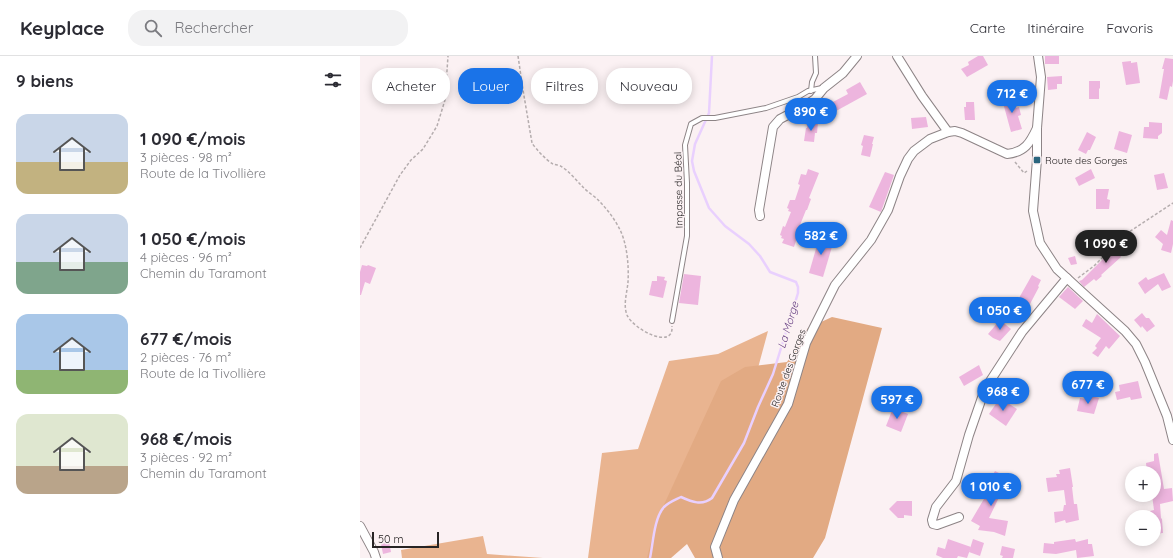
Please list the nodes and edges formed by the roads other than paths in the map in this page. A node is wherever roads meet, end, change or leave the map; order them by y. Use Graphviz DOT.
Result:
graph roads {
  1 [pos="815,56"];
  2 [pos="857,56"];
  3 [pos="897,56"];
  4 [pos="1038,56"];
  5 [pos="824,88"];
  6 [pos="811,91"];
  7 [pos="1037,128"];
  8 [pos="948,132"];
  9 [pos="760,216"];
  10 [pos="1069,280"];
  11 [pos="672,321"];
  12 [pos="1170,414"];
  13 [pos="1173,440"];
  14 [pos="959,517"];
  15 [pos="360,526"];
  16 [pos="376,558"];
  17 [pos="718,558"];
  1 -- 6 [label="lane"];
  2 -- 5 [label="street"];
  3 -- 8 [label="street"];
  4 -- 7 [label="street"];
  5 -- 6 [label="lane, Impasse du Béal"];
  5 -- 9 [label="street"];
  6 -- 11 [label="lane, Impasse du Béal"];
  7 -- 8 [label="street"];
  7 -- 10 [label="street"];
  8 -- 17 [label="street, Route des Gorges"];
  10 -- 12 [label="street"];
  10 -- 14 [label="street"];
  12 -- 13 [label="street"];
  15 -- 16 [label="street"];
}
